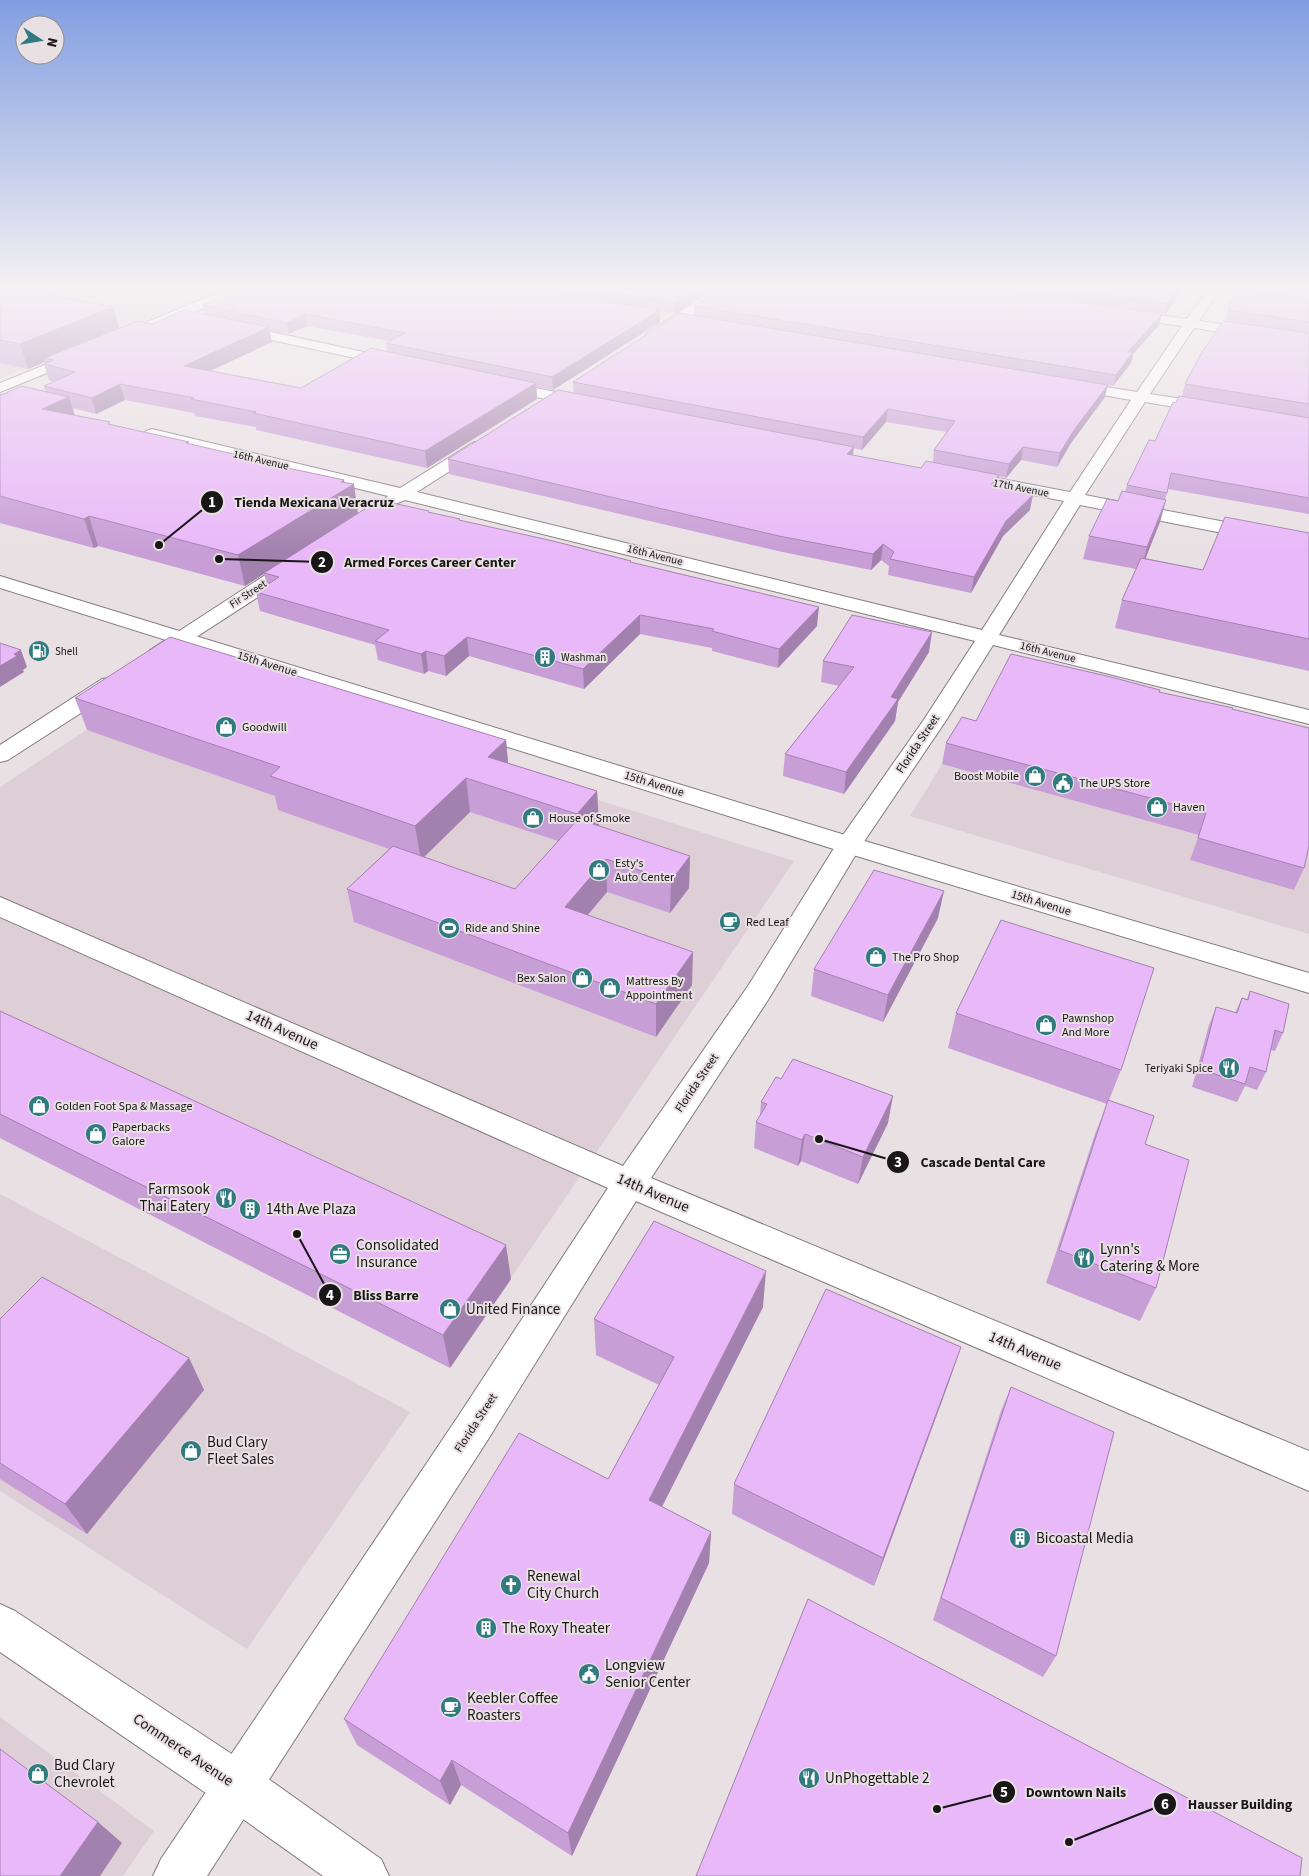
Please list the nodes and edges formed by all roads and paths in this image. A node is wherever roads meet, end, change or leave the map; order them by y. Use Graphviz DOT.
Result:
graph roads {
  1 [pos="40,377"];
  2 [pos="1154,377"];
  3 [pos="489,382"];
  4 [pos="580,382"];
  5 [pos="1052,382"];
  6 [pos="3,395"];
  7 [pos="1140,396"];
  8 [pos="557,397"];
  9 [pos="606,406"];
  10 [pos="534,411"];
  11 [pos="1225,411"];
  12 [pos="134,430"];
  13 [pos="496,435"];
  14 [pos="947,474"];
  15 [pos="403,494"];
  16 [pos="1074,499"];
  17 [pos="379,509"];
  18 [pos="1309,544"];
  19 [pos="315,551"];
  20 [pos="0,582"];
  21 [pos="183,637"];
  22 [pos="987,637"];
  23 [pos="142,663"];
  24 [pos="126,674"];
  25 [pos="1309,717"];
  26 [pos="0,755"];
  27 [pos="849,845"];
  28 [pos="0,906"];
  29 [pos="1309,983"];
  30 [pos="629,1183"];
  31 [pos="1309,1471"];
  32 [pos="0,1626"];
  33 [pos="236,1786"];
  34 [pos="178,1876"];
  35 [pos="364,1876"];
  1 -- 6 [label="street"];
  2 -- 7 [label="street, Florida Street"];
  3 -- 8 [label="street"];
  4 -- 8 [label="street"];
  5 -- 7 [label="street"];
  7 -- 11 [label="street"];
  7 -- 16 [label="street, Florida Street"];
  8 -- 9 [label="street"];
  8 -- 10 [label="street"];
  12 -- 15 [label="street, 16th Avenue"];
  13 -- 15 [label="street"];
  14 -- 16 [label="street, 17th Avenue"];
  15 -- 17 [label="street"];
  15 -- 22 [label="street, 16th Avenue"];
  16 -- 18 [label="street, 17th Avenue"];
  16 -- 22 [label="street, Florida Street"];
  19 -- 21 [label="street, Fir Street"];
  20 -- 21 [label="street, 15th Avenue"];
  21 -- 23 [label="street, Fir Street"];
  21 -- 27 [label="street, 15th Avenue"];
  22 -- 25 [label="street, 16th Avenue"];
  22 -- 27 [label="street, Florida Street"];
  24 -- 26 [label="street"];
  27 -- 29 [label="street, 15th Avenue"];
  27 -- 30 [label="street, Florida Street"];
  28 -- 30 [label="street, 14th Avenue"];
  30 -- 31 [label="street, 14th Avenue"];
  30 -- 33 [label="street, Florida Street"];
  32 -- 33 [label="street, Commerce Avenue"];
  33 -- 34 [label="street, Florida Street"];
  33 -- 35 [label="street, Commerce Avenue"];
}
